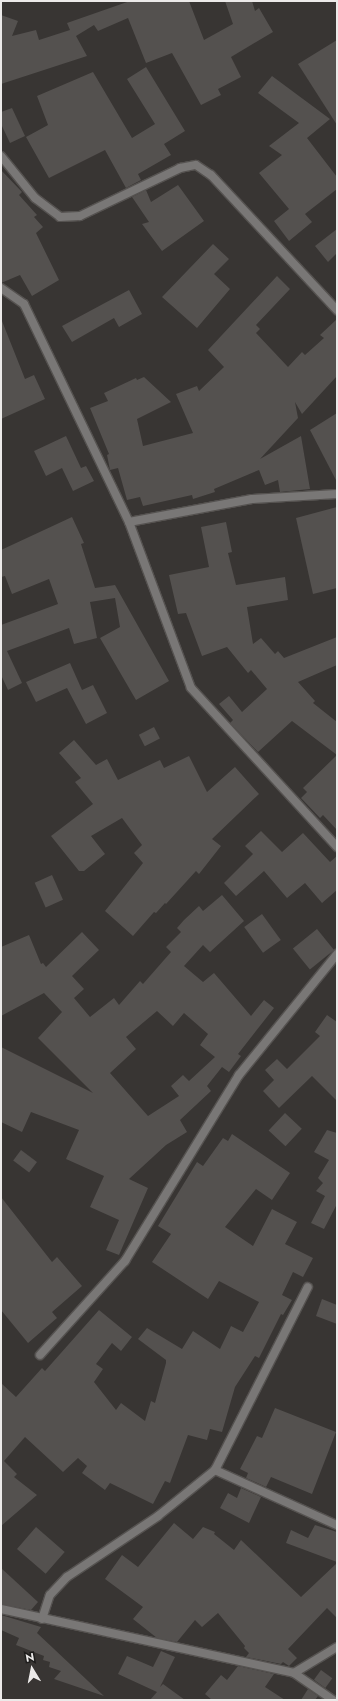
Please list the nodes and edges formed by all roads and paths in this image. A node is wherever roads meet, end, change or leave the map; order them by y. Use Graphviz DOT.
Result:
graph roads {
  1 [pos="1,156"];
  2 [pos="1,288"];
  3 [pos="337,310"];
  4 [pos="337,494"];
  5 [pos="129,522"];
  6 [pos="337,847"];
  7 [pos="337,954"];
  8 [pos="308,1287"];
  9 [pos="40,1356"];
  10 [pos="215,1470"];
  11 [pos="337,1525"];
  12 [pos="1,1609"];
  13 [pos="42,1619"];
  14 [pos="337,1647"];
  15 [pos="294,1673"];
  16 [pos="333,1700"];
  1 -- 3 [label="street"];
  2 -- 5 [label="street"];
  4 -- 5 [label="street"];
  5 -- 6 [label="street"];
  7 -- 9 [label="street"];
  8 -- 10 [label="street"];
  10 -- 11 [label="street"];
  10 -- 13 [label="street"];
  12 -- 13 [label="street"];
  13 -- 15 [label="street"];
  14 -- 15 [label="street"];
  15 -- 16 [label="street"];
}
